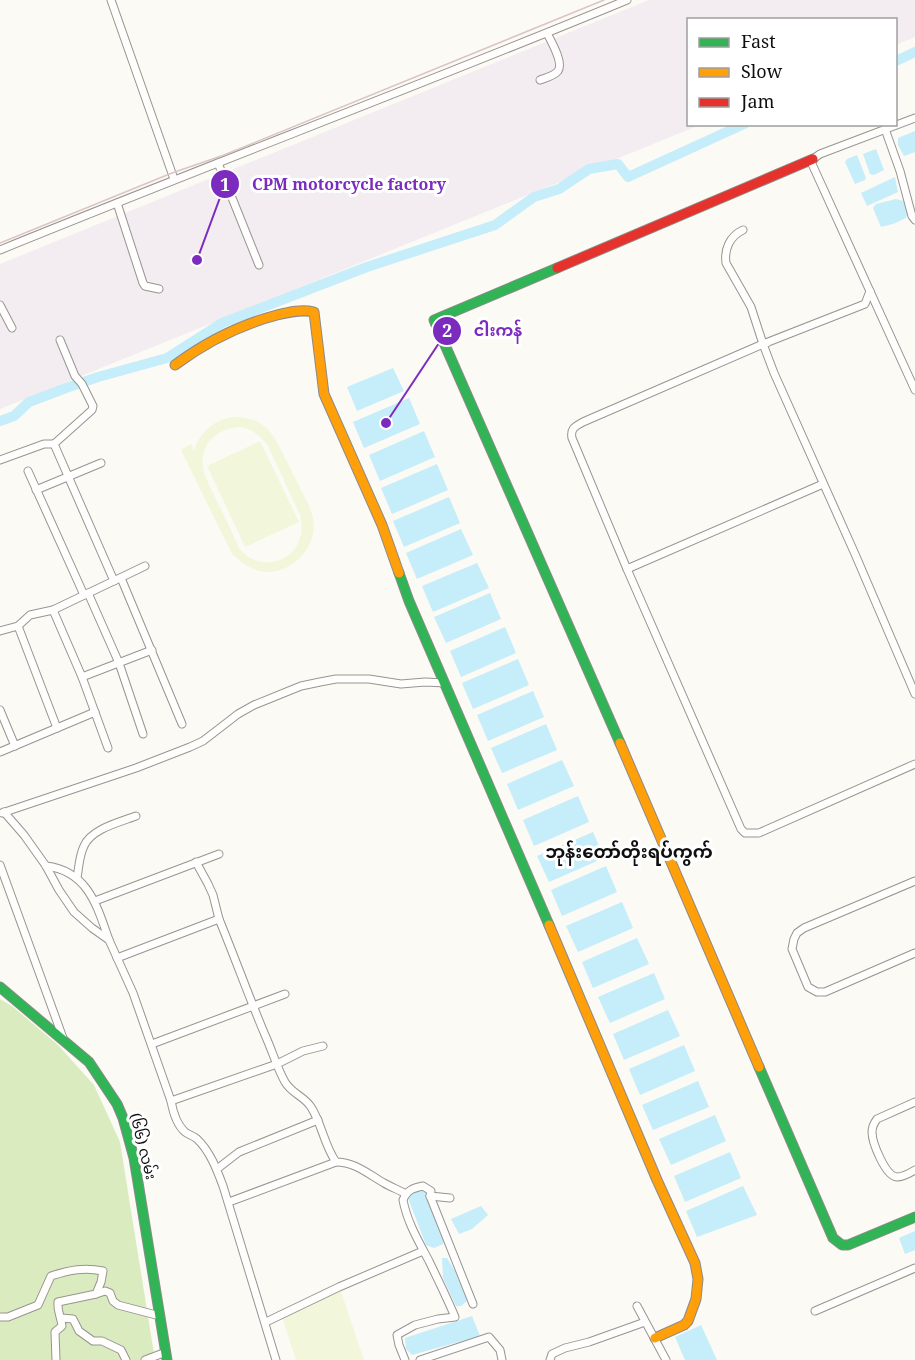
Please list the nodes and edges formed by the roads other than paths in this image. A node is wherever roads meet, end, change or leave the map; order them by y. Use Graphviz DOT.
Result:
graph roads {
  1 [pos="111,0"];
  2 [pos="627,0"];
  3 [pos="547,33"];
  4 [pos="540,80"];
  5 [pos="915,118"];
  6 [pos="897,125"];
  7 [pos="893,126"];
  8 [pos="885,129"];
  9 [pos="813,159"];
  10 [pos="218,163"];
  11 [pos="174,179"];
  12 [pos="117,203"];
  13 [pos="915,220"];
  14 [pos="743,230"];
  15 [pos="0,250"];
  16 [pos="259,264"];
  17 [pos="159,289"];
  18 [pos="870,291"];
  19 [pos="0,305"];
  20 [pos="12,328"];
  21 [pos="60,340"];
  22 [pos="763,344"];
  23 [pos="175,364"];
  24 [pos="915,390"];
  25 [pos="54,444"];
  26 [pos="0,460"];
  27 [pos="100,463"];
  28 [pos="28,471"];
  29 [pos="68,476"];
  30 [pos="823,484"];
  31 [pos="36,490"];
  32 [pos="145,566"];
  33 [pos="627,569"];
  34 [pos="121,578"];
  35 [pos="114,581"];
  36 [pos="86,594"];
  37 [pos="53,610"];
  38 [pos="18,626"];
  39 [pos="0,631"];
  40 [pos="152,650"];
  41 [pos="119,663"];
  42 [pos="82,677"];
  43 [pos="445,683"];
  44 [pos="915,694"];
  45 [pos="0,710"];
  46 [pos="95,712"];
  47 [pos="182,724"];
  48 [pos="57,728"];
  49 [pos="143,734"];
  50 [pos="15,746"];
  51 [pos="108,748"];
  52 [pos="0,752"];
  53 [pos="915,764"];
  54 [pos="2,813"];
  55 [pos="136,816"];
  56 [pos="219,854"];
  57 [pos="196,862"];
  58 [pos="0,865"];
  59 [pos="46,867"];
  60 [pos="77,878"];
  61 [pos="915,881"];
  62 [pos="95,901"];
  63 [pos="219,919"];
  64 [pos="109,940"];
  65 [pos="915,953"];
  66 [pos="117,958"];
  67 [pos="0,987"];
  68 [pos="285,994"];
  69 [pos="253,1006"];
  70 [pos="63,1039"];
  71 [pos="152,1044"];
  72 [pos="323,1046"];
  73 [pos="277,1064"];
  74 [pos="171,1101"];
  75 [pos="915,1102"];
  76 [pos="318,1120"];
  77 [pos="336,1162"];
  78 [pos="217,1169"];
  79 [pos="915,1170"];
  80 [pos="406,1194"];
  81 [pos="430,1196"];
  82 [pos="450,1198"];
  83 [pos="229,1202"];
  84 [pos="915,1217"];
  85 [pos="423,1251"];
  86 [pos="915,1268"];
  87 [pos="96,1294"];
  88 [pos="473,1304"];
  89 [pos="637,1306"];
  90 [pos="815,1311"];
  91 [pos="160,1316"];
  92 [pos="0,1317"];
  93 [pos="61,1318"];
  94 [pos="266,1322"];
  95 [pos="645,1322"];
  96 [pos="655,1338"];
  97 [pos="166,1356"];
  98 [pos="56,1360"];
  99 [pos="126,1360"];
  100 [pos="145,1360"];
  101 [pos="276,1360"];
  102 [pos="405,1360"];
  103 [pos="420,1360"];
  104 [pos="502,1360"];
  105 [pos="550,1360"];
  106 [pos="666,1360"];
  1 -- 11 [label="street"];
  2 -- 3 [label="street"];
  3 -- 4 [label="street"];
  3 -- 10 [label="street"];
  5 -- 6 [label="street"];
  7 -- 8 [label="street"];
  8 -- 9 [label="street"];
  8 -- 13 [label="street"];
  9 -- 18 [label="street"];
  9 -- 84 [label="street"];
  10 -- 11 [label="street"];
  10 -- 16 [label="street"];
  11 -- 12 [label="street"];
  12 -- 15 [label="street"];
  12 -- 17 [label="street"];
  14 -- 22 [label="street"];
  18 -- 22 [label="street"];
  18 -- 24 [label="street"];
  19 -- 20 [label="street"];
  21 -- 25 [label="street"];
  22 -- 30 [label="street"];
  22 -- 33 [label="street"];
  23 -- 43 [label="street"];
  25 -- 26 [label="street"];
  25 -- 29 [label="street"];
  27 -- 29 [label="street"];
  28 -- 31 [label="street"];
  29 -- 31 [label="street"];
  29 -- 35 [label="street"];
  30 -- 33 [label="street"];
  30 -- 44 [label="street"];
  31 -- 36 [label="street"];
  32 -- 34 [label="street"];
  33 -- 53 [label="street"];
  34 -- 35 [label="street"];
  34 -- 40 [label="street"];
  35 -- 36 [label="street"];
  36 -- 37 [label="street"];
  36 -- 41 [label="street"];
  37 -- 38 [label="street"];
  37 -- 42 [label="street"];
  38 -- 39 [label="street"];
  38 -- 48 [label="street"];
  40 -- 41 [label="street"];
  40 -- 47 [label="street"];
  41 -- 42 [label="street"];
  41 -- 49 [label="street"];
  42 -- 46 [label="street"];
  43 -- 54 [label="street"];
  43 -- 96 [label="street"];
  45 -- 50 [label="street"];
  46 -- 48 [label="street"];
  46 -- 51 [label="street"];
  48 -- 50 [label="street"];
  50 -- 52 [label="street"];
  54 -- 59 [label="street"];
  55 -- 60 [label="street"];
  56 -- 57 [label="street"];
  57 -- 62 [label="street"];
  57 -- 63 [label="street"];
  58 -- 70 [label="street"];
  59 -- 60 [label="street"];
  59 -- 64 [label="street"];
  60 -- 62 [label="street"];
  61 -- 65 [label="street"];
  62 -- 64 [label="street"];
  63 -- 66 [label="street"];
  63 -- 69 [label="street"];
  64 -- 66 [label="street"];
  66 -- 71 [label="street"];
  67 -- 70 [label="street, (၆၆) လမ်း"];
  68 -- 69 [label="street"];
  69 -- 71 [label="street"];
  69 -- 73 [label="street"];
  70 -- 91 [label="street, (၆၆) လမ်း"];
  71 -- 74 [label="street"];
  72 -- 73 [label="street"];
  73 -- 74 [label="street"];
  73 -- 76 [label="street"];
  74 -- 78 [label="street"];
  75 -- 79 [label="street"];
  76 -- 77 [label="street"];
  76 -- 78 [label="street"];
  77 -- 80 [label="street"];
  77 -- 83 [label="street"];
  78 -- 83 [label="street"];
  80 -- 81 [label="street"];
  80 -- 85 [label="street"];
  81 -- 82 [label="street"];
  81 -- 88 [label="street"];
  83 -- 94 [label="street"];
  85 -- 94 [label="street"];
  85 -- 102 [label="street"];
  86 -- 90 [label="street"];
  87 -- 91 [label="street"];
  87 -- 92 [label="street"];
  87 -- 93 [label="street"];
  89 -- 95 [label="street"];
  91 -- 97 [label="street, (၆၆) လမ်း"];
  93 -- 98 [label="street"];
  93 -- 99 [label="street"];
  94 -- 101 [label="street"];
  95 -- 96 [label="street"];
  95 -- 105 [label="street"];
  96 -- 106 [label="street"];
  97 -- 100 [label="street"];
  103 -- 104 [label="street"];
}
